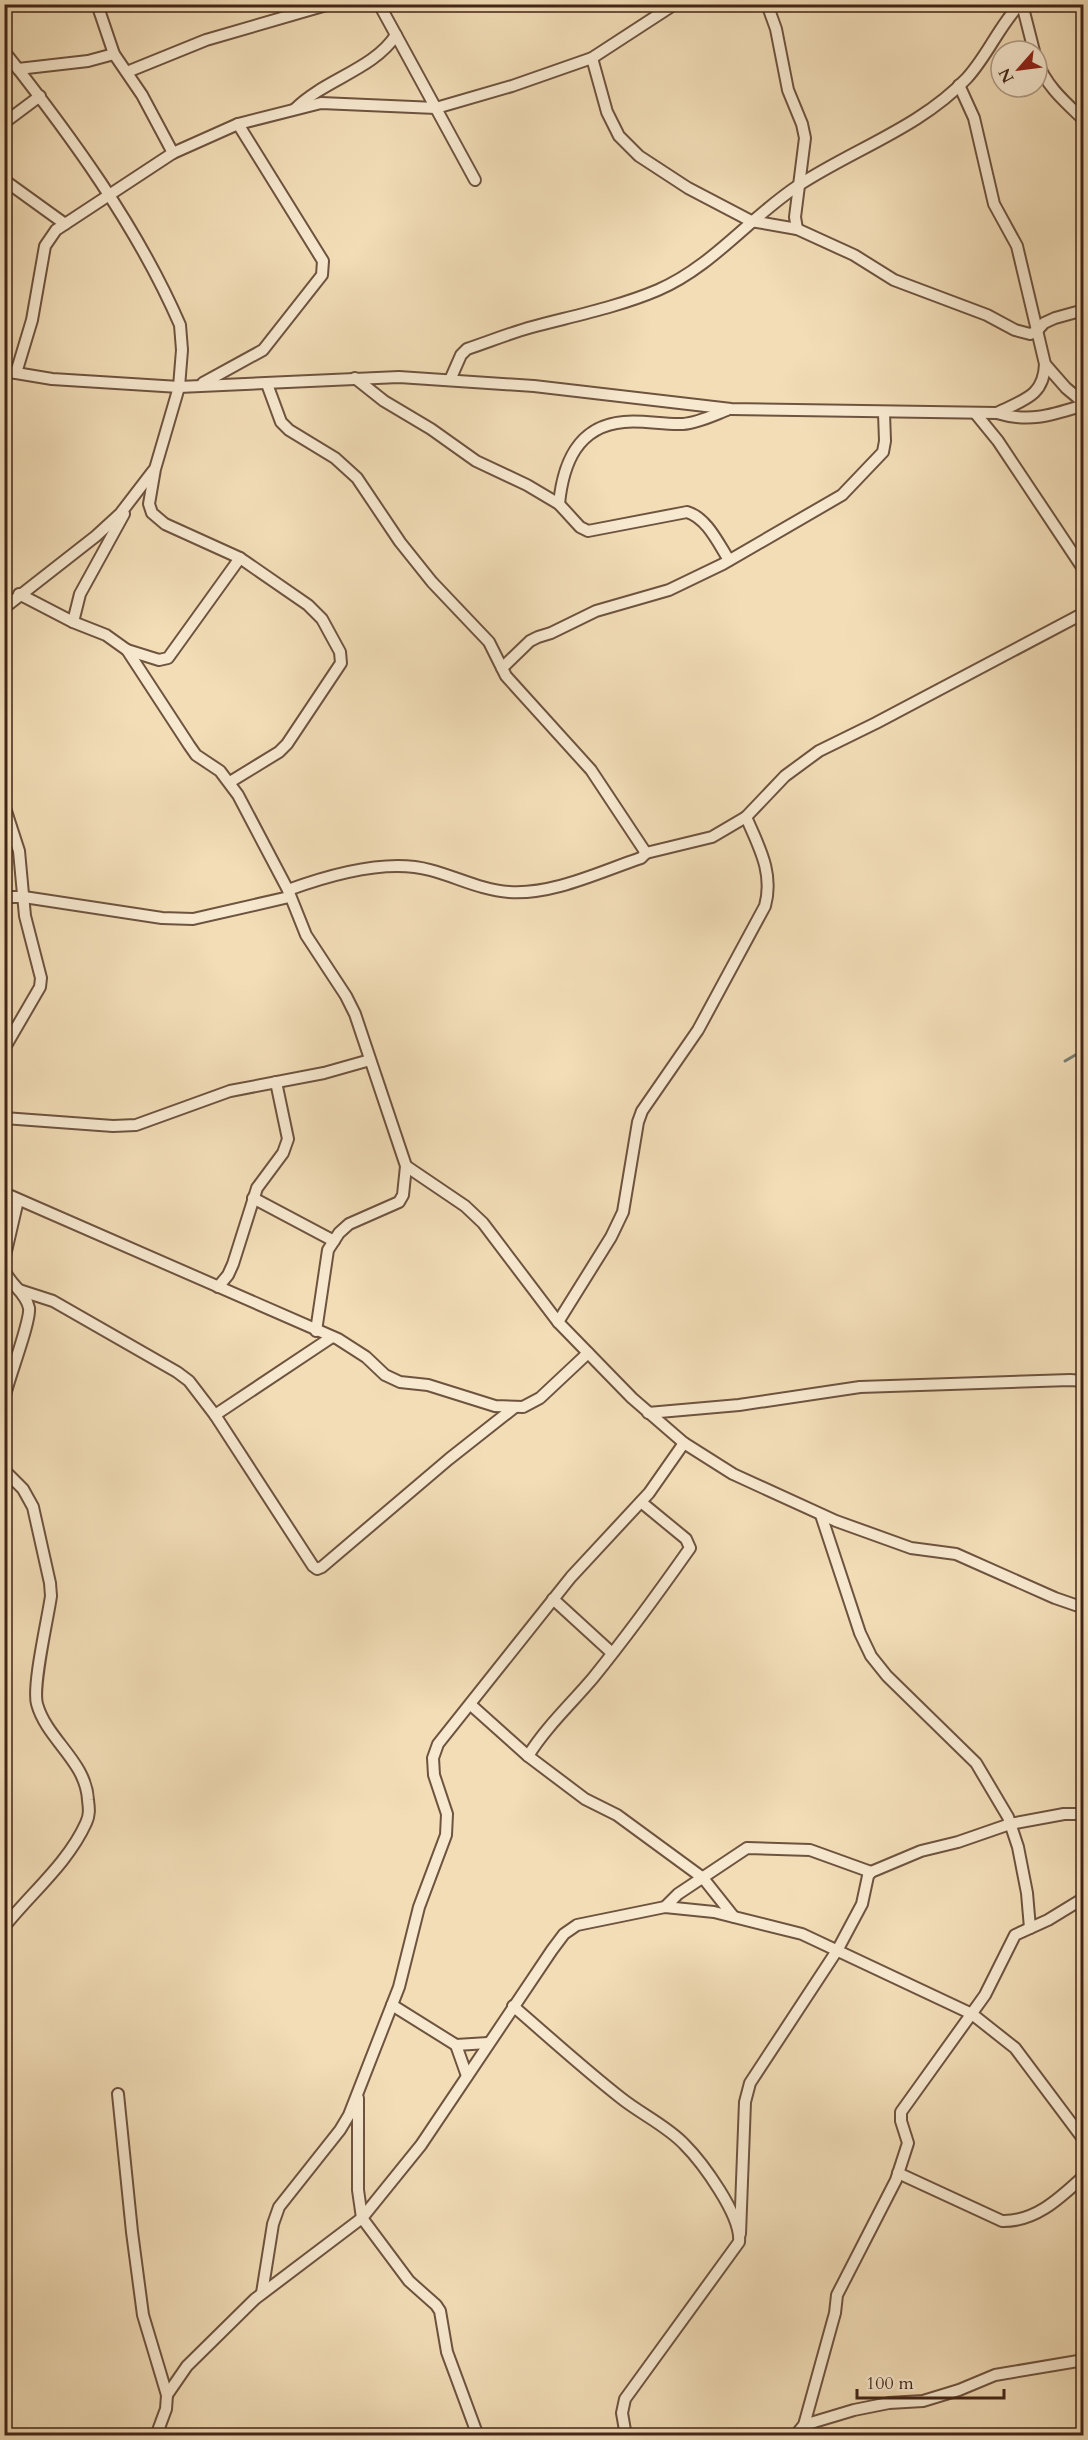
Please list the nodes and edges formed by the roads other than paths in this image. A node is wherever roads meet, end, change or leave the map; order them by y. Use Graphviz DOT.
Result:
graph roads {
  1 [pos="97,4"];
  2 [pos="330,4"];
  3 [pos="379,4"];
  4 [pos="675,4"];
  5 [pos="766,4"];
  6 [pos="1021,4"];
  7 [pos="396,34"];
  8 [pos="1031,39"];
  9 [pos="4,51"];
  10 [pos="114,54"];
  11 [pos="592,58"];
  12 [pos="18,69"];
  13 [pos="127,72"];
  14 [pos="1049,84"];
  15 [pos="959,85"];
  16 [pos="40,96"];
  17 [pos="436,108"];
  18 [pos="295,109"];
  19 [pos="1083,120"];
  20 [pos="4,123"];
  21 [pos="238,124"];
  22 [pos="173,153"];
  23 [pos="4,180"];
  24 [pos="475,180"];
  25 [pos="800,184"];
  26 [pos="110,194"];
  27 [pos="752,221"];
  28 [pos="66,224"];
  29 [pos="797,228"];
  30 [pos="1083,310"];
  31 [pos="1036,332"];
  32 [pos="1045,364"];
  33 [pos="10,372"];
  34 [pos="355,378"];
  35 [pos="450,380"];
  36 [pos="267,384"];
  37 [pos="200,385"];
  38 [pos="179,387"];
  39 [pos="1083,404"];
  40 [pos="730,409"];
  41 [pos="884,413"];
  42 [pos="997,413"];
  43 [pos="976,414"];
  44 [pos="155,469"];
  45 [pos="131,502"];
  46 [pos="559,504"];
  47 [pos="240,558"];
  48 [pos="729,561"];
  49 [pos="1083,570"];
  50 [pos="19,594"];
  51 [pos="4,608"];
  52 [pos="1083,613"];
  53 [pos="73,622"];
  54 [pos="127,650"];
  55 [pos="502,668"];
  56 [pos="230,782"];
  57 [pos="4,805"];
  58 [pos="746,817"];
  59 [pos="646,853"];
  60 [pos="289,894"];
  61 [pos="4,897"];
  62 [pos="24,897"];
  63 [pos="4,1049"];
  64 [pos="370,1060"];
  65 [pos="276,1082"];
  66 [pos="4,1118"];
  67 [pos="406,1166"];
  68 [pos="5,1193"];
  69 [pos="253,1198"];
  70 [pos="18,1200"];
  71 [pos="334,1241"];
  72 [pos="4,1260"];
  73 [pos="4,1269"];
  74 [pos="218,1287"];
  75 [pos="18,1290"];
  76 [pos="558,1322"];
  77 [pos="316,1331"];
  78 [pos="332,1337"];
  79 [pos="588,1353"];
  80 [pos="1083,1381"];
  81 [pos="4,1399"];
  82 [pos="515,1407"];
  83 [pos="648,1413"];
  84 [pos="215,1415"];
  85 [pos="684,1443"];
  86 [pos="4,1470"];
  87 [pos="641,1502"];
  88 [pos="821,1515"];
  89 [pos="553,1599"];
  90 [pos="1083,1608"];
  91 [pos="612,1653"];
  92 [pos="471,1705"];
  93 [pos="528,1756"];
  94 [pos="1083,1814"];
  95 [pos="1010,1824"];
  96 [pos="871,1872"];
  97 [pos="703,1878"];
  98 [pos="1083,1898"];
  99 [pos="665,1907"];
  100 [pos="734,1917"];
  101 [pos="4,1927"];
  102 [pos="1030,1928"];
  103 [pos="838,1949"];
  104 [pos="392,2005"];
  105 [pos="513,2006"];
  106 [pos="972,2014"];
  107 [pos="488,2043"];
  108 [pos="456,2045"];
  109 [pos="467,2076"];
  110 [pos="118,2094"];
  111 [pos="358,2095"];
  112 [pos="1083,2140"];
  113 [pos="898,2173"];
  114 [pos="1083,2175"];
  115 [pos="362,2218"];
  116 [pos="740,2234"];
  117 [pos="262,2293"];
  118 [pos="1083,2360"];
  119 [pos="167,2395"];
  120 [pos="804,2426"];
  121 [pos="156,2436"];
  122 [pos="478,2436"];
  123 [pos="626,2436"];
  124 [pos="795,2436"];
  1 -- 10 [label="street"];
  2 -- 13 [label="street"];
  3 -- 7 [label="street"];
  4 -- 11 [label="street"];
  5 -- 25 [label="street"];
  6 -- 8 [label="street"];
  6 -- 15 [label="street"];
  7 -- 17 [label="street"];
  7 -- 18 [label="street"];
  9 -- 12 [label="street"];
  10 -- 12 [label="street"];
  10 -- 13 [label="street"];
  11 -- 17 [label="street"];
  11 -- 27 [label="street"];
  12 -- 16 [label="street"];
  13 -- 22 [label="street"];
  14 -- 19 [label="street"];
  15 -- 25 [label="street"];
  15 -- 31 [label="street"];
  16 -- 20 [label="street"];
  16 -- 26 [label="street"];
  17 -- 18 [label="street"];
  17 -- 24 [label="street"];
  18 -- 21 [label="street"];
  21 -- 22 [label="street"];
  21 -- 37 [label="street"];
  22 -- 26 [label="street"];
  23 -- 28 [label="street"];
  25 -- 27 [label="street"];
  25 -- 29 [label="street"];
  26 -- 28 [label="street"];
  26 -- 38 [label="street"];
  27 -- 29 [label="street"];
  27 -- 35 [label="street"];
  28 -- 33 [label="street"];
  29 -- 31 [label="street"];
  30 -- 31 [label="street"];
  31 -- 32 [label="street"];
  32 -- 39 [label="street"];
  32 -- 42 [label="street"];
  33 -- 38 [label="street"];
  34 -- 35 [label="street"];
  34 -- 36 [label="street"];
  34 -- 46 [label="street"];
  35 -- 40 [label="street"];
  36 -- 37 [label="street"];
  36 -- 55 [label="street"];
  37 -- 38 [label="street"];
  38 -- 44 [label="street"];
  39 -- 42 [label="street"];
  40 -- 41 [label="street"];
  40 -- 46 [label="street"];
  41 -- 43 [label="street"];
  41 -- 48 [label="street"];
  42 -- 43 [label="street"];
  43 -- 49 [label="street"];
  44 -- 45 [label="street"];
  44 -- 47 [label="street"];
  45 -- 50 [label="street"];
  45 -- 53 [label="street"];
  46 -- 48 [label="street"];
  47 -- 54 [label="street"];
  47 -- 56 [label="street"];
  48 -- 55 [label="street"];
  50 -- 51 [label="street"];
  50 -- 53 [label="street"];
  52 -- 58 [label="street"];
  53 -- 54 [label="street"];
  54 -- 56 [label="street"];
  55 -- 59 [label="street"];
  56 -- 60 [label="street"];
  57 -- 62 [label="street"];
  58 -- 59 [label="street"];
  58 -- 76 [label="street"];
  59 -- 60 [label="street"];
  60 -- 62 [label="street"];
  60 -- 64 [label="street"];
  61 -- 62 [label="street"];
  62 -- 63 [label="street"];
  64 -- 65 [label="street"];
  64 -- 67 [label="street"];
  65 -- 66 [label="street"];
  65 -- 69 [label="street"];
  67 -- 71 [label="street"];
  67 -- 76 [label="street"];
  68 -- 70 [label="street"];
  69 -- 71 [label="street"];
  69 -- 74 [label="street"];
  70 -- 72 [label="street"];
  70 -- 74 [label="street"];
  71 -- 77 [label="street"];
  73 -- 75 [label="street"];
  74 -- 77 [label="street"];
  75 -- 81 [label="street"];
  75 -- 84 [label="street"];
  76 -- 79 [label="street"];
  77 -- 78 [label="street"];
  78 -- 82 [label="street"];
  78 -- 84 [label="street"];
  79 -- 82 [label="street"];
  79 -- 83 [label="street"];
  80 -- 83 [label="street"];
  82 -- 84 [label="street"];
  83 -- 85 [label="street"];
  85 -- 87 [label="street"];
  85 -- 88 [label="street"];
  86 -- 101 [label="street"];
  87 -- 89 [label="street"];
  87 -- 91 [label="street"];
  88 -- 90 [label="street"];
  88 -- 95 [label="street"];
  89 -- 91 [label="street"];
  89 -- 92 [label="street"];
  91 -- 93 [label="street"];
  92 -- 93 [label="street"];
  92 -- 104 [label="street"];
  93 -- 97 [label="street"];
  94 -- 95 [label="street"];
  95 -- 96 [label="street"];
  95 -- 102 [label="street"];
  96 -- 97 [label="street"];
  96 -- 103 [label="street"];
  97 -- 99 [label="street"];
  97 -- 100 [label="street"];
  98 -- 102 [label="street"];
  99 -- 100 [label="street"];
  99 -- 105 [label="street"];
  100 -- 103 [label="street"];
  102 -- 106 [label="street"];
  103 -- 106 [label="street"];
  103 -- 116 [label="street"];
  104 -- 108 [label="street"];
  104 -- 111 [label="street"];
  105 -- 107 [label="street"];
  105 -- 116 [label="street"];
  106 -- 112 [label="street"];
  106 -- 113 [label="street"];
  107 -- 108 [label="street"];
  107 -- 109 [label="street"];
  108 -- 109 [label="street"];
  109 -- 115 [label="street"];
  110 -- 119 [label="street"];
  111 -- 115 [label="street"];
  111 -- 117 [label="street"];
  113 -- 114 [label="street"];
  113 -- 120 [label="street"];
  115 -- 117 [label="street"];
  115 -- 122 [label="street"];
  116 -- 123 [label="street"];
  117 -- 119 [label="street"];
  118 -- 120 [label="street"];
  119 -- 121 [label="street"];
  120 -- 124 [label="street"];
}
